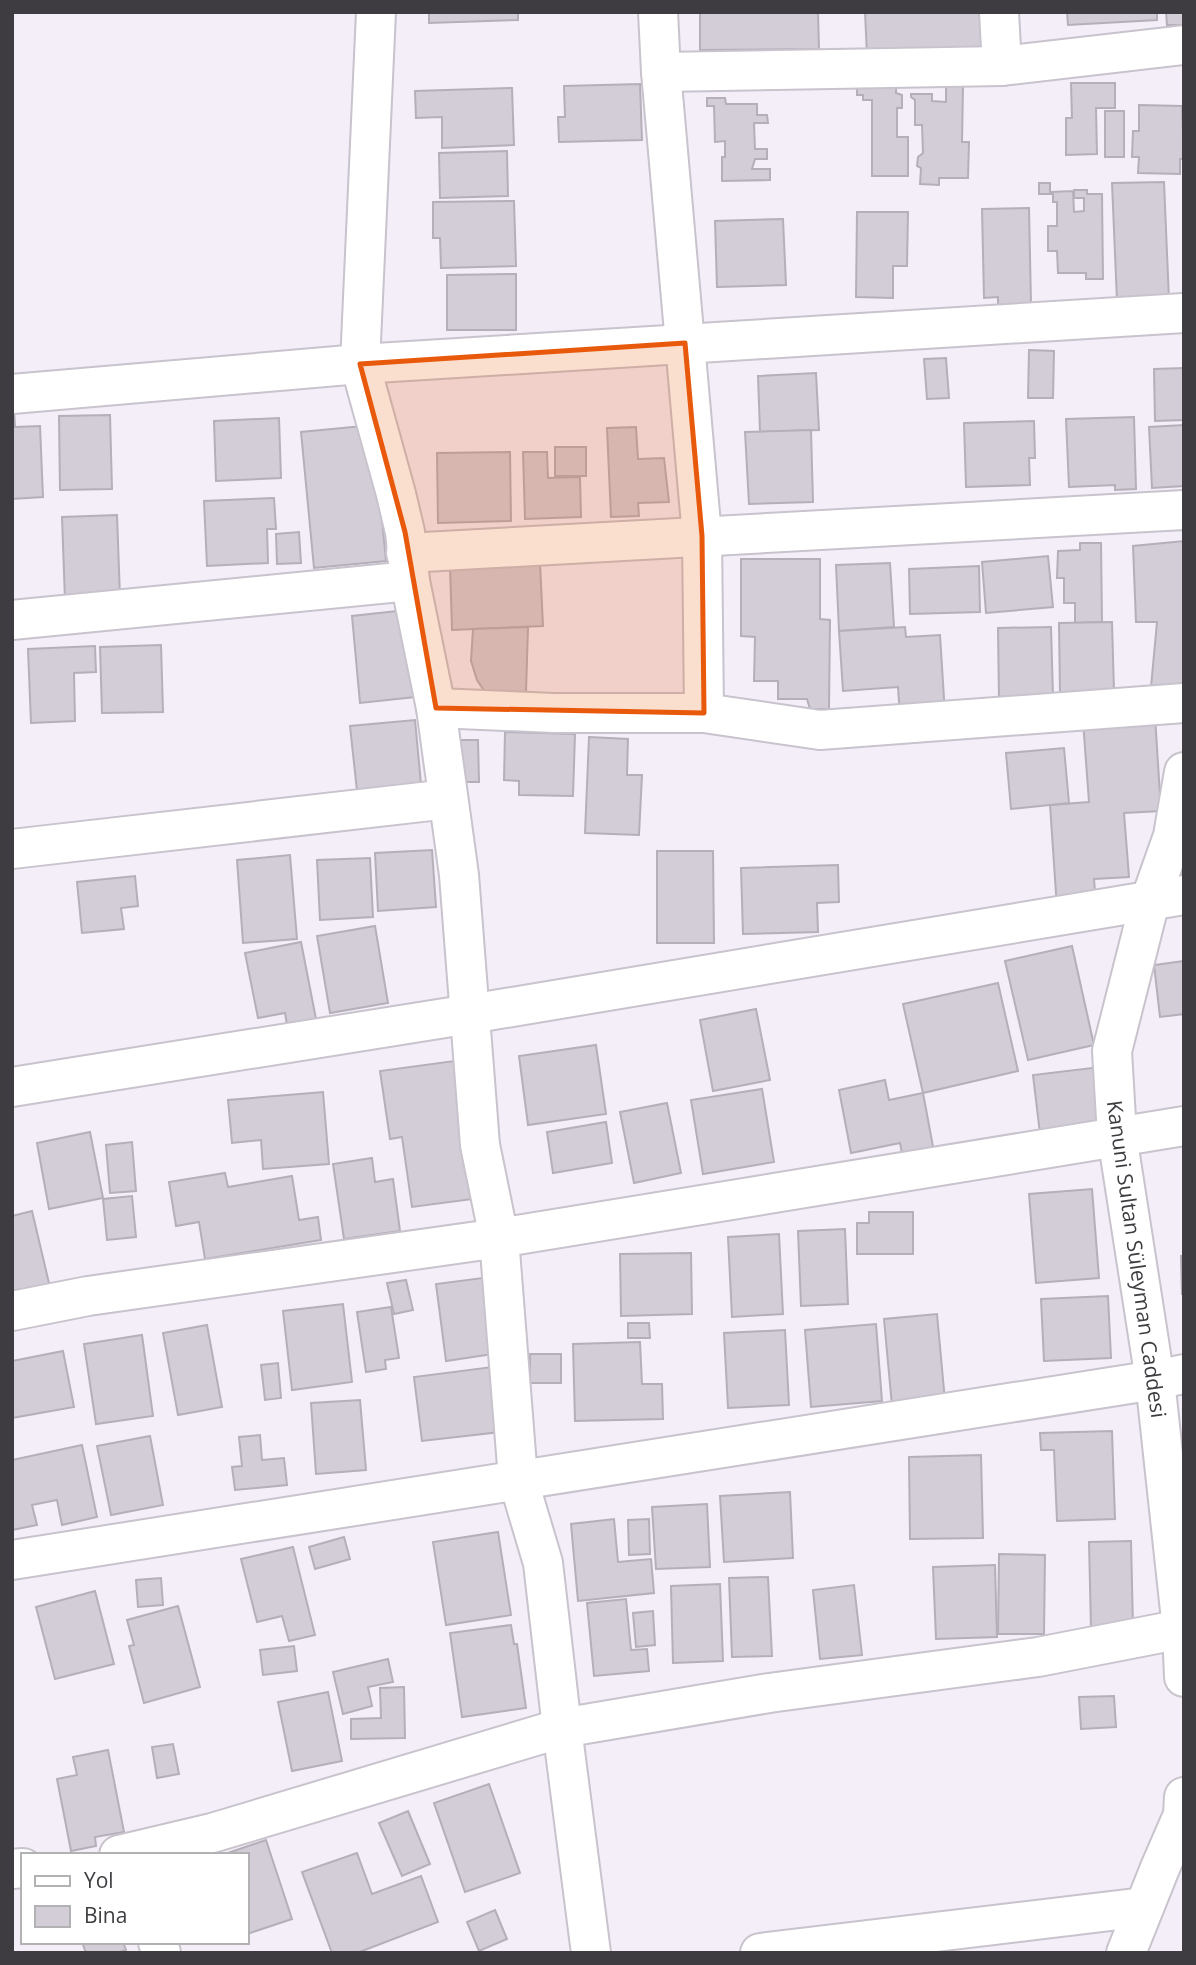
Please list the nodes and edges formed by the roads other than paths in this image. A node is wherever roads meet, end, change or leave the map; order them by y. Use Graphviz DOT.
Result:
graph roads {
  1 [pos="376,12"];
  2 [pos="658,12"];
  3 [pos="999,12"];
  4 [pos="1184,45"];
  5 [pos="1002,66"];
  6 [pos="661,72"];
  7 [pos="1184,313"];
  8 [pos="685,343"];
  9 [pos="360,364"];
  10 [pos="12,394"];
  11 [pos="1184,510"];
  12 [pos="702,536"];
  13 [pos="408,567"];
  14 [pos="12,620"];
  15 [pos="1184,702"];
  16 [pos="436,708"];
  17 [pos="704,713"];
  18 [pos="1184,772"];
  19 [pos="447,799"];
  20 [pos="12,849"];
  21 [pos="1167,898"];
  22 [pos="470,1014"];
  23 [pos="12,1087"];
  24 [pos="1184,1126"];
  25 [pos="1116,1136"];
  26 [pos="499,1238"];
  27 [pos="12,1311"];
  28 [pos="1169,1377"];
  29 [pos="518,1479"];
  30 [pos="12,1560"];
  31 [pos="1183,1629"];
  32 [pos="1184,1677"];
  33 [pos="562,1728"];
  34 [pos="1184,1797"];
  35 [pos="132,1853"];
  36 [pos="1144,1907"];
  37 [pos="591,1953"];
  38 [pos="760,1953"];
  39 [pos="1126,1953"];
  1 -- 9 [label="street"];
  2 -- 6 [label="street"];
  3 -- 5 [label="street"];
  4 -- 5 [label="street"];
  5 -- 6 [label="street"];
  6 -- 8 [label="street"];
  7 -- 8 [label="street"];
  8 -- 9 [label="street"];
  8 -- 12 [label="street"];
  9 -- 10 [label="street"];
  9 -- 13 [label="street"];
  11 -- 12 [label="street"];
  12 -- 13 [label="street"];
  12 -- 17 [label="street"];
  13 -- 14 [label="street"];
  13 -- 16 [label="street"];
  15 -- 17 [label="street"];
  16 -- 17 [label="street"];
  16 -- 19 [label="street"];
  18 -- 21 [label="street, Kanuni Sultan Süleyman Caddesi"];
  19 -- 20 [label="street"];
  19 -- 22 [label="street"];
  21 -- 22 [label="street"];
  21 -- 25 [label="street, Kanuni Sultan Süleyman Caddesi"];
  22 -- 23 [label="street"];
  22 -- 26 [label="street"];
  24 -- 25 [label="street"];
  25 -- 26 [label="street"];
  25 -- 28 [label="street, Kanuni Sultan Süleyman Caddesi"];
  26 -- 27 [label="street"];
  26 -- 29 [label="street"];
  28 -- 29 [label="street"];
  28 -- 31 [label="street, Kanuni Sultan Süleyman Caddesi"];
  29 -- 30 [label="street"];
  29 -- 33 [label="street"];
  31 -- 32 [label="street, Kanuni Sultan Süleyman Caddesi"];
  31 -- 33 [label="street"];
  33 -- 35 [label="street"];
  33 -- 37 [label="street"];
  34 -- 36 [label="street"];
  36 -- 38 [label="street"];
  36 -- 39 [label="street"];
}
